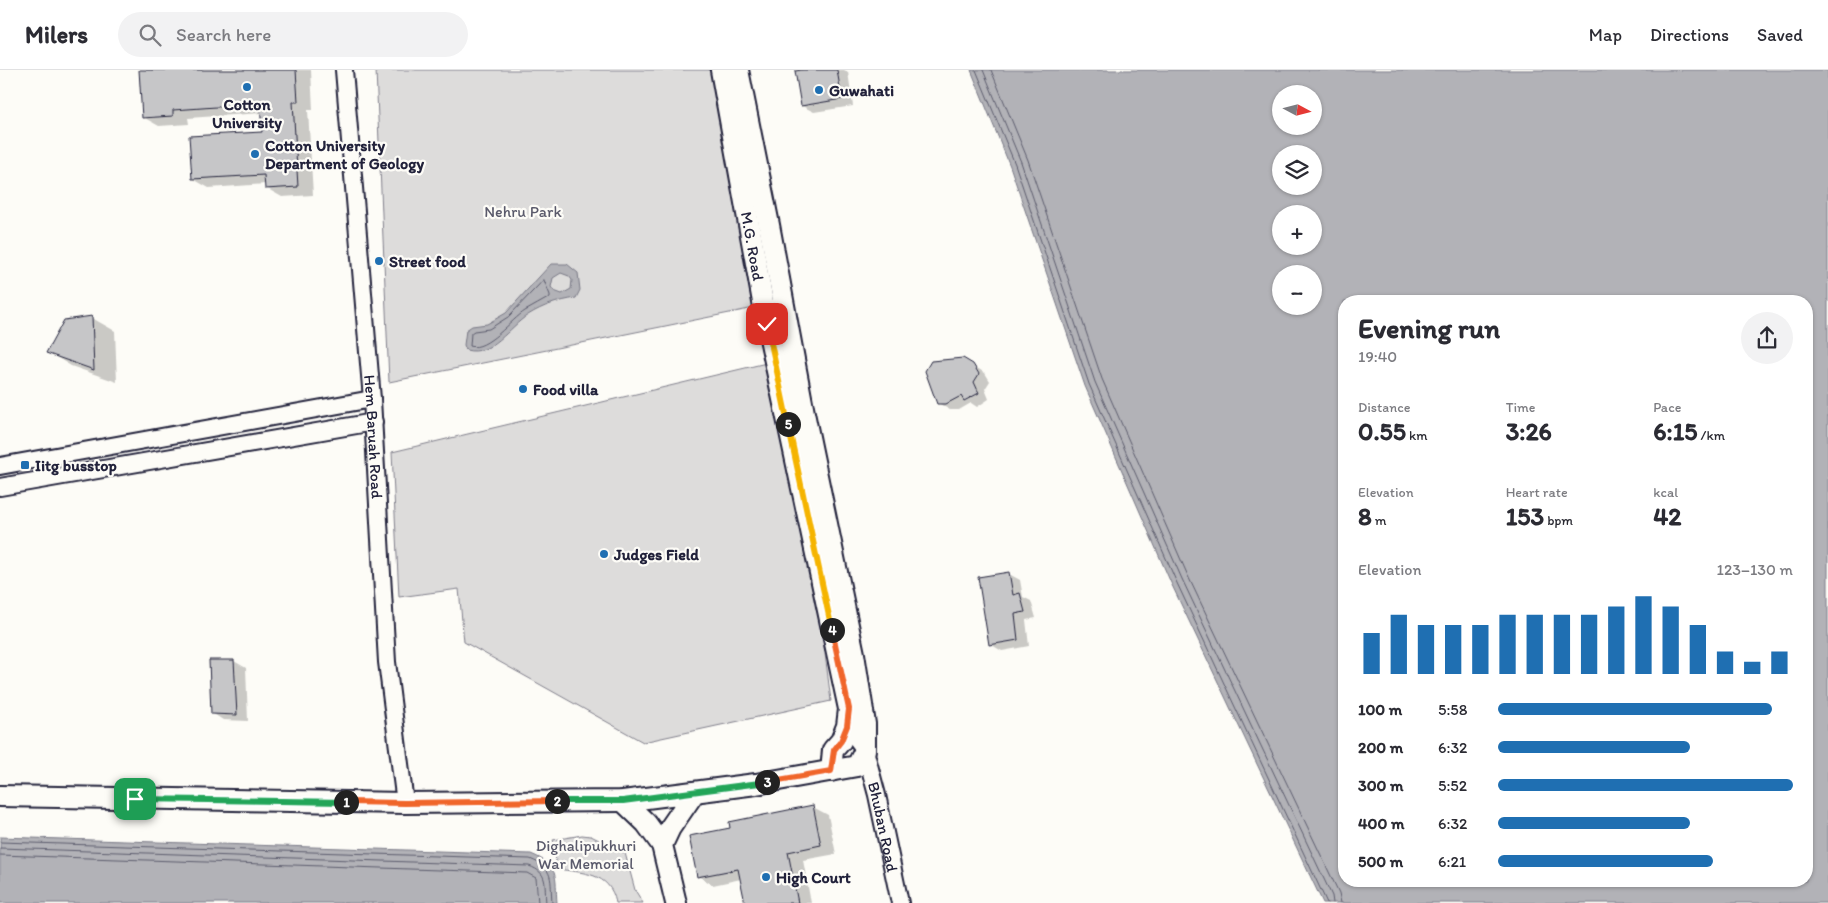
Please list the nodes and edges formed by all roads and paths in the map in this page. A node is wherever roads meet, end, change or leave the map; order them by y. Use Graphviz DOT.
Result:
graph roads {
  1 [pos="344,70"];
  2 [pos="721,70"];
  3 [pos="738,70"];
  4 [pos="372,399"];
  5 [pos="374,422"];
  6 [pos="0,466"];
  7 [pos="0,486"];
  8 [pos="847,726"];
  9 [pos="865,750"];
  10 [pos="831,771"];
  11 [pos="694,793"];
  12 [pos="0,796"];
  13 [pos="623,801"];
  14 [pos="405,803"];
  15 [pos="662,845"];
  16 [pos="676,903"];
  17 [pos="900,903"];
  1 -- 4 [label="street, Hem Baruah Road"];
  2 -- 8 [label="main road, M.G. Road"];
  3 -- 9 [label="main road"];
  4 -- 5 [label="street, Hem Baruah Road"];
  4 -- 6 [label="street"];
  5 -- 7 [label="street"];
  5 -- 14 [label="street, Hem Baruah Road"];
  8 -- 9 [label="street"];
  8 -- 10 [label="main road, M.G. Road"];
  9 -- 10 [label="main road"];
  9 -- 17 [label="street, Bhuban Road"];
  10 -- 11 [label="main road"];
  11 -- 13 [label="main road"];
  11 -- 15 [label="main road"];
  12 -- 14 [label="main road"];
  13 -- 14 [label="main road"];
  13 -- 15 [label="main road"];
  15 -- 16 [label="main road"];
}
